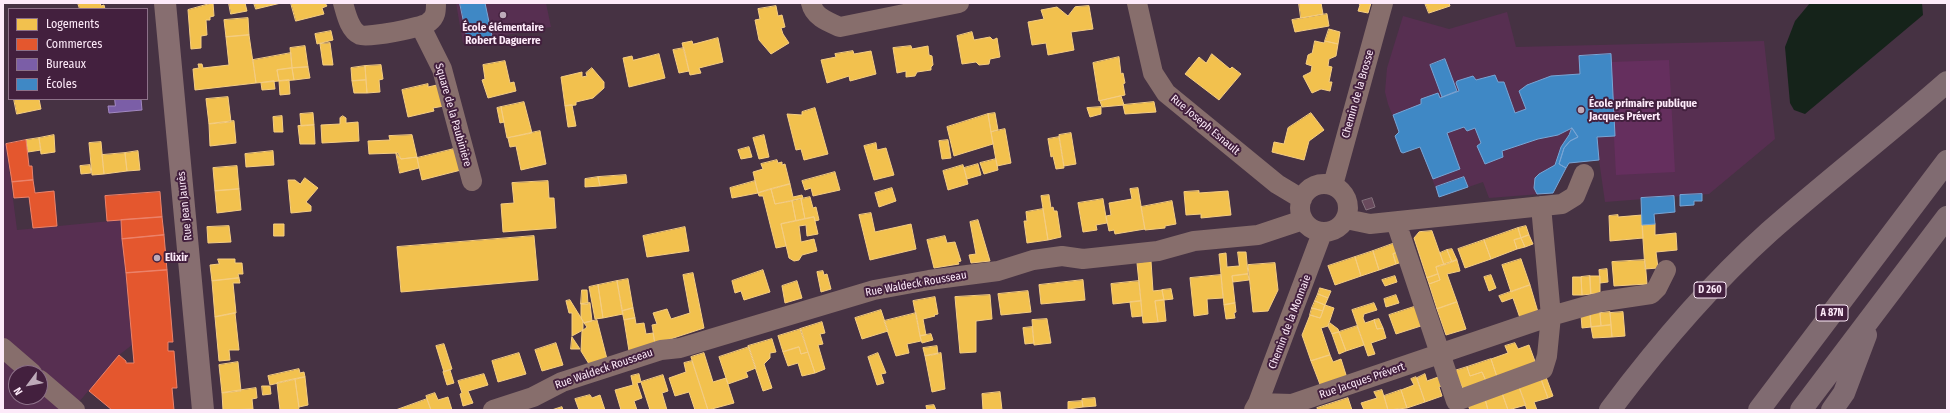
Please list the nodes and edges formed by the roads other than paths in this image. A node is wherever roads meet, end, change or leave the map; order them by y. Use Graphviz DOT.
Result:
graph roads {
  1 [pos="165,3"];
  2 [pos="343,3"];
  3 [pos="436,3"];
  4 [pos="811,3"];
  5 [pos="959,3"];
  6 [pos="1137,3"];
  7 [pos="1383,3"];
  8 [pos="421,27"];
  9 [pos="1947,82"];
  10 [pos="1947,161"];
  11 [pos="1584,174"];
  12 [pos="472,181"];
  13 [pos="1333,185"];
  14 [pos="1302,199"];
  15 [pos="1541,206"];
  16 [pos="1947,217"];
  17 [pos="1346,219"];
  18 [pos="1303,220"];
  19 [pos="1396,222"];
  20 [pos="1322,233"];
  21 [pos="1666,270"];
  22 [pos="1874,313"];
  23 [pos="1551,316"];
  24 [pos="3,348"];
  25 [pos="1440,354"];
  26 [pos="23,365"];
  27 [pos="48,387"];
  28 [pos="1256,407"];
  29 [pos="75,410"];
  30 [pos="203,410"];
  31 [pos="493,410"];
  32 [pos="1610,410"];
  33 [pos="1758,410"];
  34 [pos="1801,410"];
  35 [pos="1832,410"];
  1 -- 30 [label="main road, Rue Jean Jaurès"];
  2 -- 8 [label="street"];
  3 -- 8 [label="street"];
  4 -- 5 [label="street"];
  6 -- 14 [label="street, Rue Joseph Esnault"];
  7 -- 13 [label="street, Chemin de la Brosse"];
  8 -- 12 [label="street, Square de la Paubinière"];
  9 -- 32 [label="highway, D 260"];
  10 -- 33 [label="highway, A 87N"];
  11 -- 15 [label="street"];
  13 -- 14 [label="street"];
  13 -- 17 [label="street"];
  14 -- 18 [label="street"];
  15 -- 19 [label="street"];
  15 -- 23 [label="street"];
  16 -- 22 [label="highway, A 87N"];
  17 -- 19 [label="street"];
  17 -- 20 [label="street"];
  18 -- 20 [label="street"];
  18 -- 31 [label="street, Rue Waldeck Rousseau"];
  19 -- 25 [label="street"];
  20 -- 28 [label="street, Chemin de la Monnaie"];
  21 -- 23 [label="street, Rue Jacques Prévert"];
  22 -- 34 [label="highway, A 87N"];
  22 -- 35 [label="highway"];
  23 -- 25 [label="street, Rue Jacques Prévert"];
  23 -- 25 [label="street"];
  24 -- 26 [label="street"];
  25 -- 28 [label="street, Rue Jacques Prévert"];
  27 -- 29 [label="street"];
}
